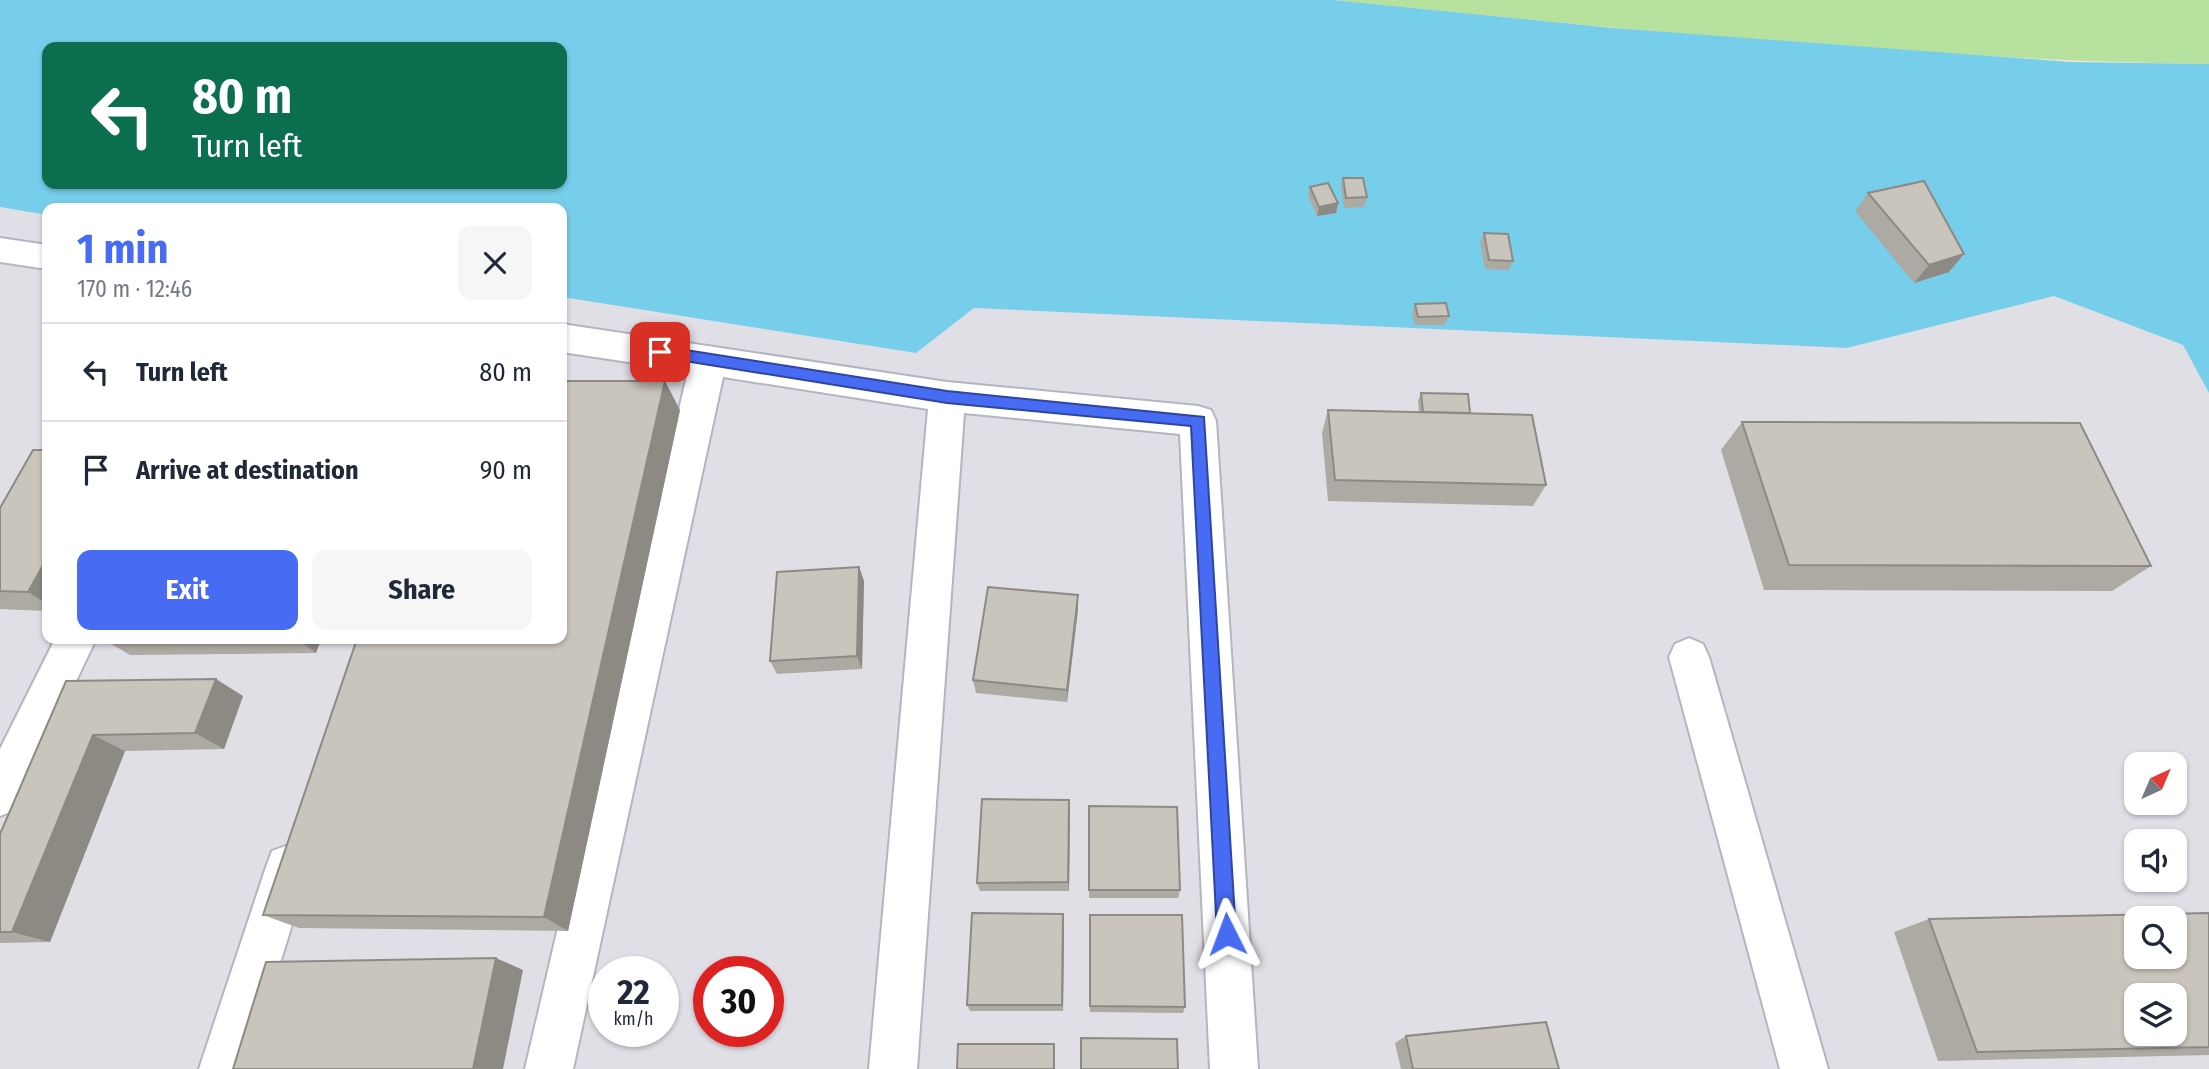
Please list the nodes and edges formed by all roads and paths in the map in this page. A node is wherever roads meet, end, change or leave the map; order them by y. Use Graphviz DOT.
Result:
graph roads {
  1 [pos="0,250"];
  2 [pos="42,256"];
  3 [pos="567,339"];
  4 [pos="709,359"];
  5 [pos="947,397"];
  6 [pos="74,644"];
  7 [pos="1689,657"];
  8 [pos="0,795"];
  9 [pos="299,834"];
  10 [pos="223,1069"];
  11 [pos="549,1069"];
  12 [pos="892,1069"];
  13 [pos="1234,1069"];
  14 [pos="1804,1069"];
  1 -- 2 [label="street"];
  3 -- 4 [label="street"];
  4 -- 5 [label="street"];
  4 -- 11 [label="street"];
  5 -- 12 [label="street"];
  5 -- 13 [label="street"];
  6 -- 8 [label="street"];
  7 -- 14 [label="street"];
  9 -- 10 [label="street"];
}
